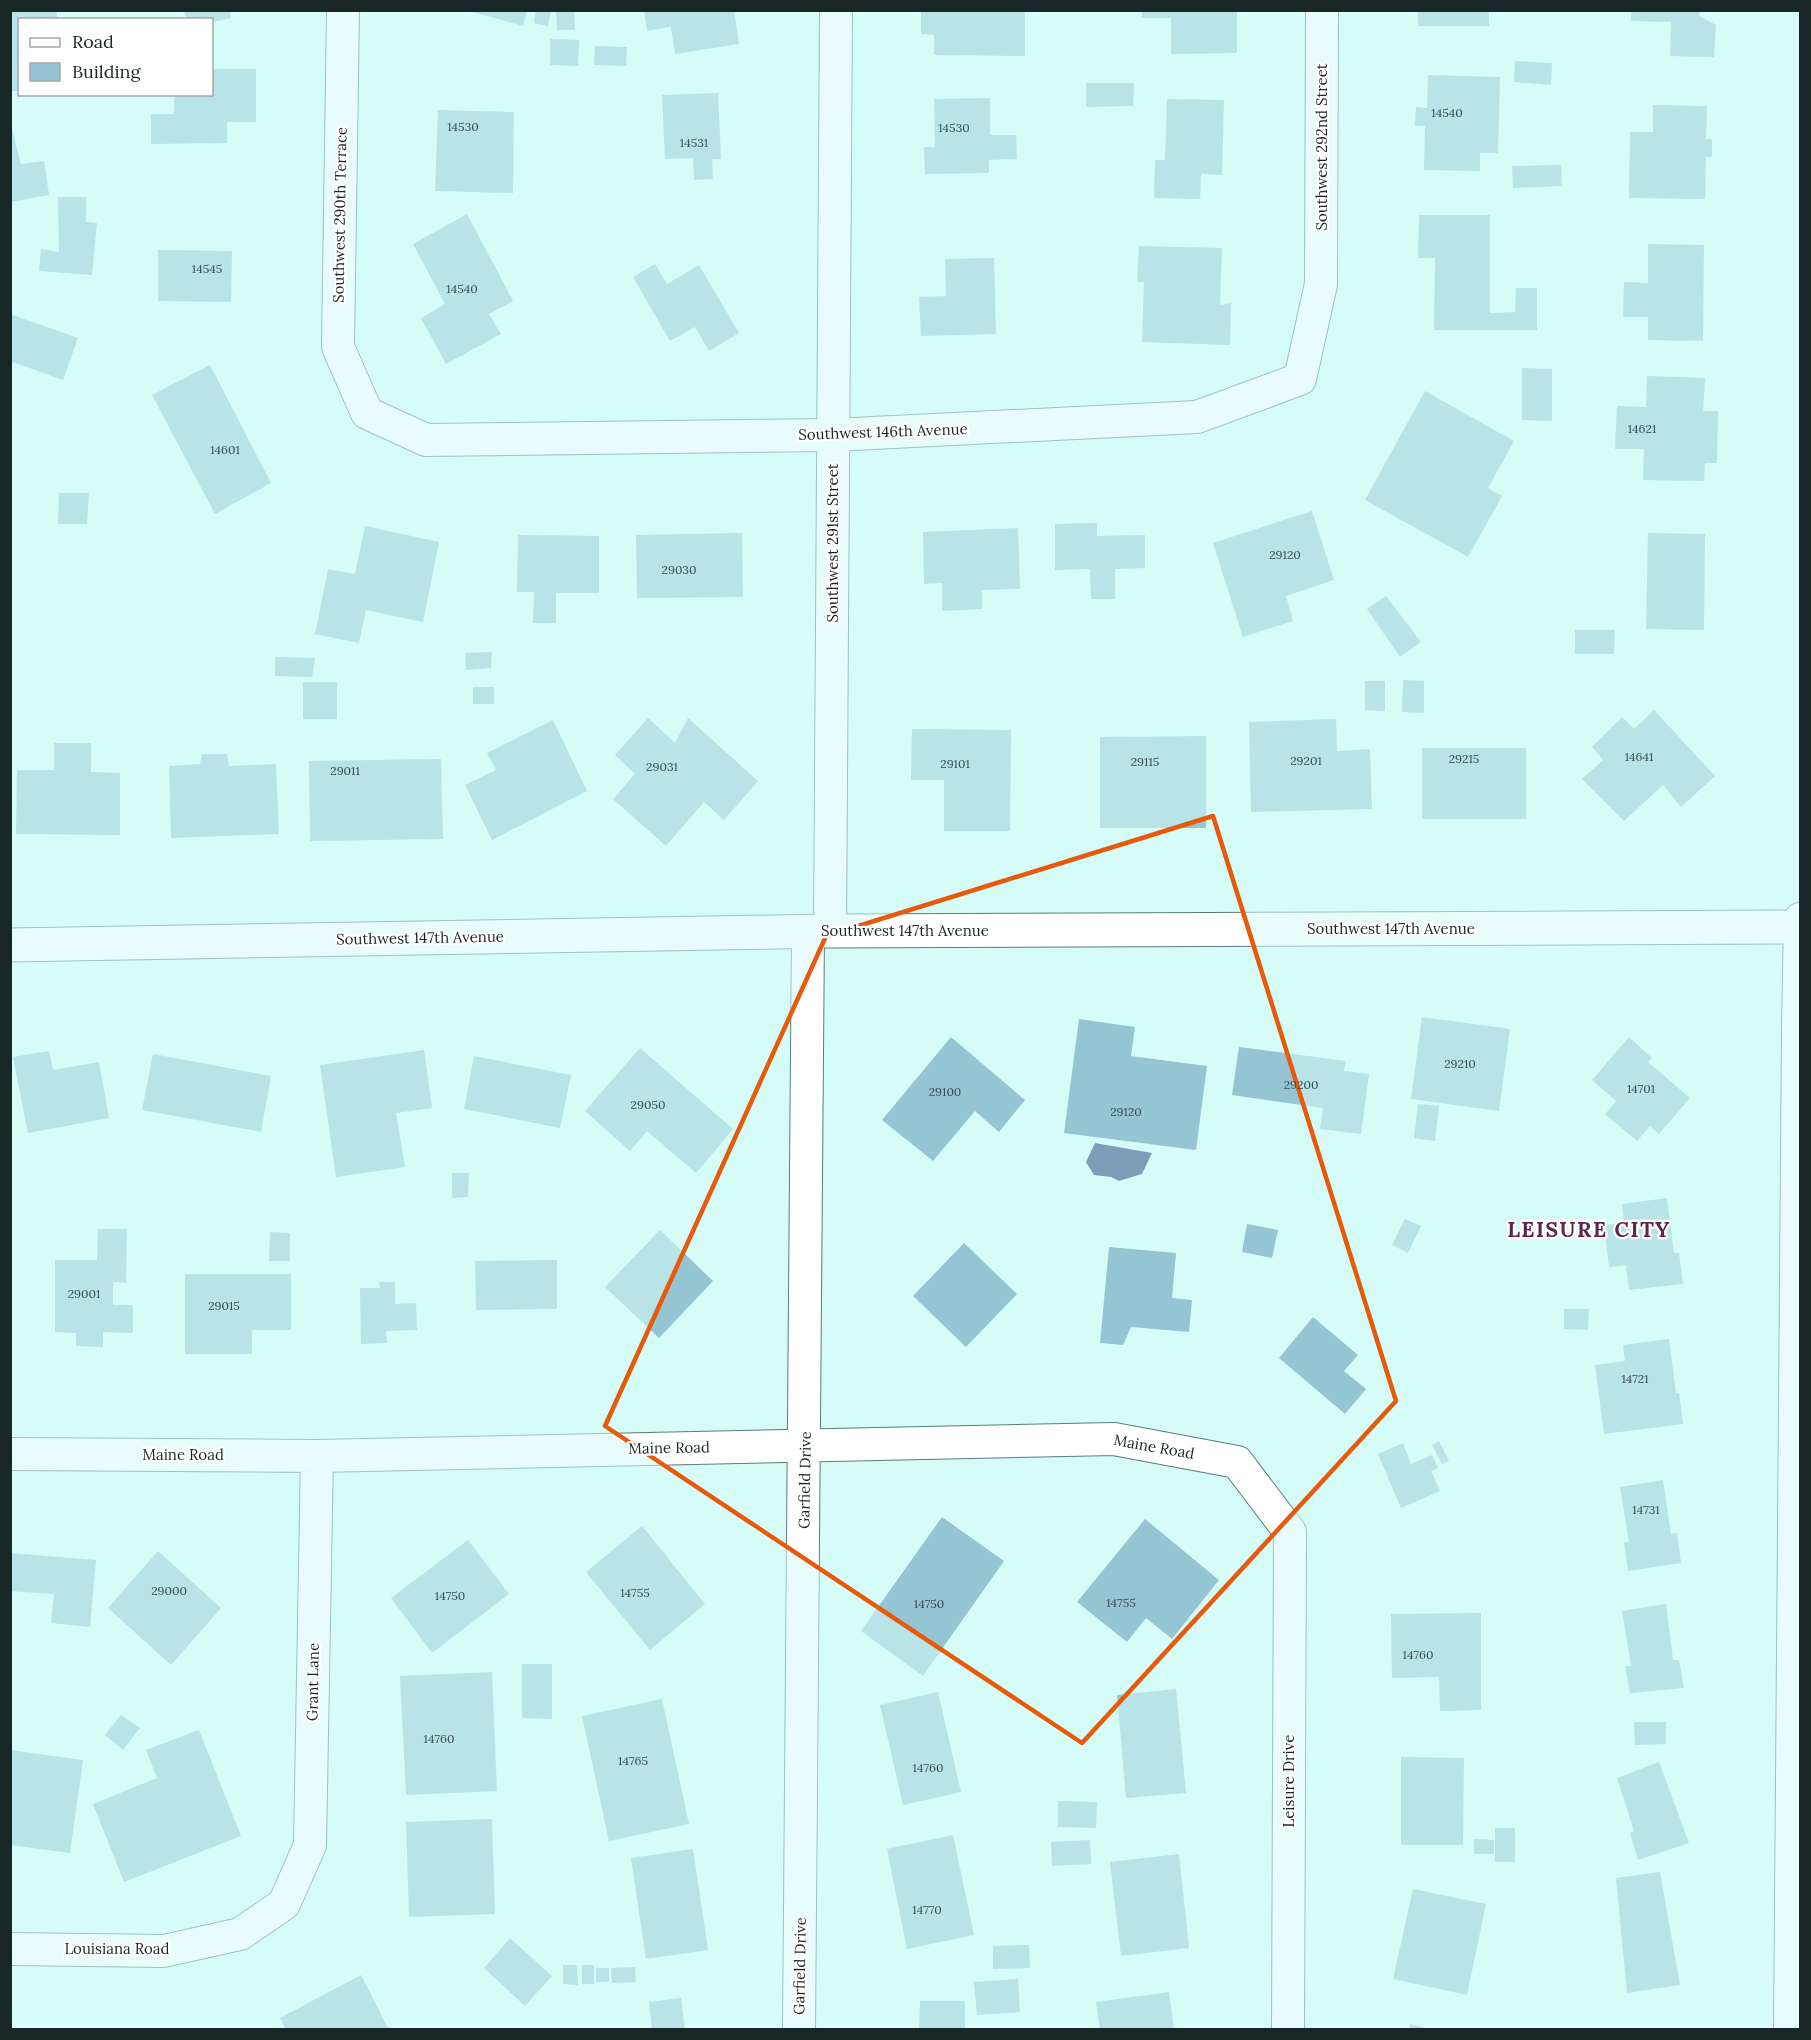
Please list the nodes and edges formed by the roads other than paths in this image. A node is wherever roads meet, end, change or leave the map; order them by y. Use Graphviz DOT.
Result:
graph roads {
  1 [pos="343,10"];
  2 [pos="836,10"];
  3 [pos="1322,10"];
  4 [pos="1321,284"];
  5 [pos="367,413"];
  6 [pos="833,435"];
  7 [pos="1800,919"];
  8 [pos="1800,927"];
  9 [pos="819,931"];
  10 [pos="10,945"];
  11 [pos="805,1446"];
  12 [pos="10,1454"];
  13 [pos="317,1456"];
  14 [pos="1290,1532"];
  15 [pos="284,1904"];
  16 [pos="1795,1922"];
  17 [pos="10,1948"];
  18 [pos="799,2030"];
  19 [pos="1288,2030"];
  20 [pos="1790,2030"];
  1 -- 5 [label="street, Southwest 290th Terrace"];
  2 -- 6 [label="street, Southwest 291st Street"];
  3 -- 4 [label="street, Southwest 292nd Street"];
  4 -- 6 [label="street, Southwest 146th Avenue"];
  5 -- 6 [label="street, Southwest 146th Avenue"];
  6 -- 9 [label="street, Southwest 291st Street"];
  7 -- 8 [label="street"];
  8 -- 9 [label="street, Southwest 147th Avenue"];
  8 -- 16 [label="street"];
  9 -- 10 [label="street, Southwest 147th Avenue"];
  9 -- 11 [label="street, Garfield Drive"];
  11 -- 13 [label="street, Maine Road"];
  11 -- 14 [label="street, Maine Road"];
  11 -- 18 [label="street, Garfield Drive"];
  12 -- 13 [label="street, Maine Road"];
  13 -- 15 [label="street, Grant Lane"];
  14 -- 19 [label="street, Leisure Drive"];
  15 -- 17 [label="street, Louisiana Road"];
  16 -- 20 [label="street"];
}
